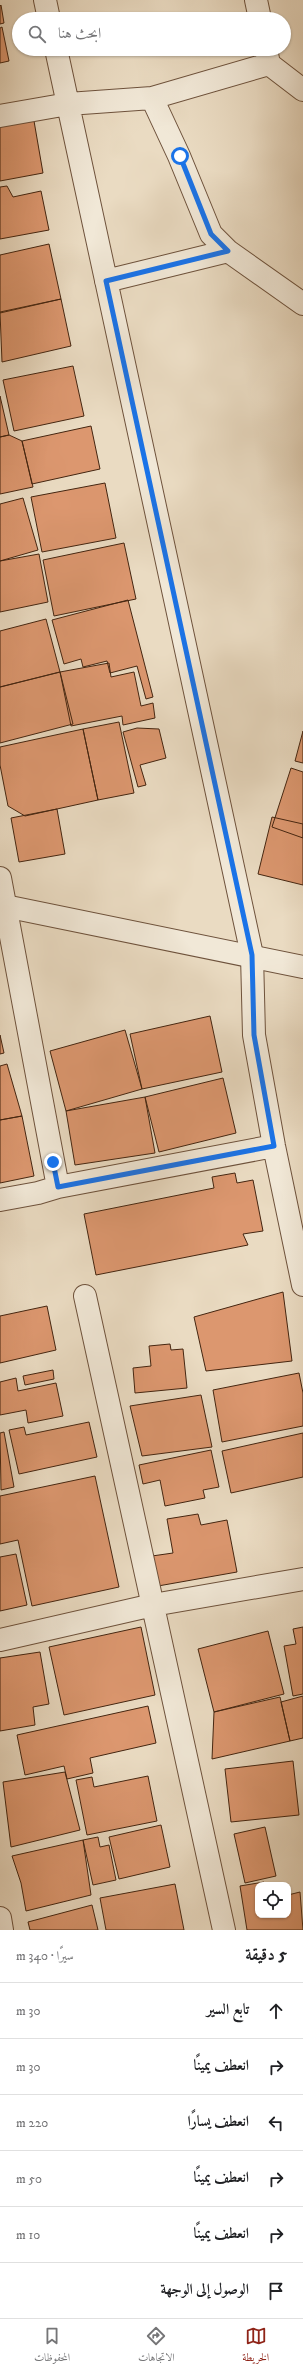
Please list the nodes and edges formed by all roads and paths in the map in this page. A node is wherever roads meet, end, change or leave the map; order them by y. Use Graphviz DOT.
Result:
graph roads {
  1 [pos="45,0"];
  2 [pos="256,0"];
  3 [pos="48,12"];
  4 [pos="259,12"];
  5 [pos="58,56"];
  6 [pos="267,57"];
  7 [pos="303,90"];
  8 [pos="152,98"];
  9 [pos="68,104"];
  10 [pos="0,116"];
  11 [pos="228,251"];
  12 [pos="106,281"];
  13 [pos="303,304"];
  14 [pos="0,878"];
  15 [pos="3,906"];
  16 [pos="252,955"];
  17 [pos="303,967"];
  18 [pos="274,1146"];
  19 [pos="58,1187"];
  20 [pos="0,1200"];
  21 [pos="303,1285"];
  22 [pos="85,1296"];
  23 [pos="303,1579"];
  24 [pos="153,1605"];
  25 [pos="0,1640"];
  26 [pos="0,1918"];
  27 [pos="2,1930"];
  28 [pos="224,1930"];
  1 -- 3 [label="street"];
  2 -- 4 [label="street"];
  5 -- 9 [label="street"];
  6 -- 7 [label="street"];
  6 -- 8 [label="street"];
  8 -- 9 [label="street"];
  8 -- 11 [label="street"];
  9 -- 10 [label="street"];
  9 -- 12 [label="street"];
  11 -- 12 [label="street"];
  11 -- 13 [label="street"];
  12 -- 16 [label="street"];
  14 -- 15 [label="street"];
  15 -- 16 [label="street"];
  15 -- 19 [label="street"];
  16 -- 17 [label="street"];
  16 -- 18 [label="street"];
  18 -- 19 [label="street"];
  18 -- 21 [label="street"];
  19 -- 20 [label="street"];
  22 -- 24 [label="street"];
  23 -- 24 [label="street"];
  24 -- 25 [label="street"];
  24 -- 28 [label="street"];
  26 -- 27 [label="street"];
}
